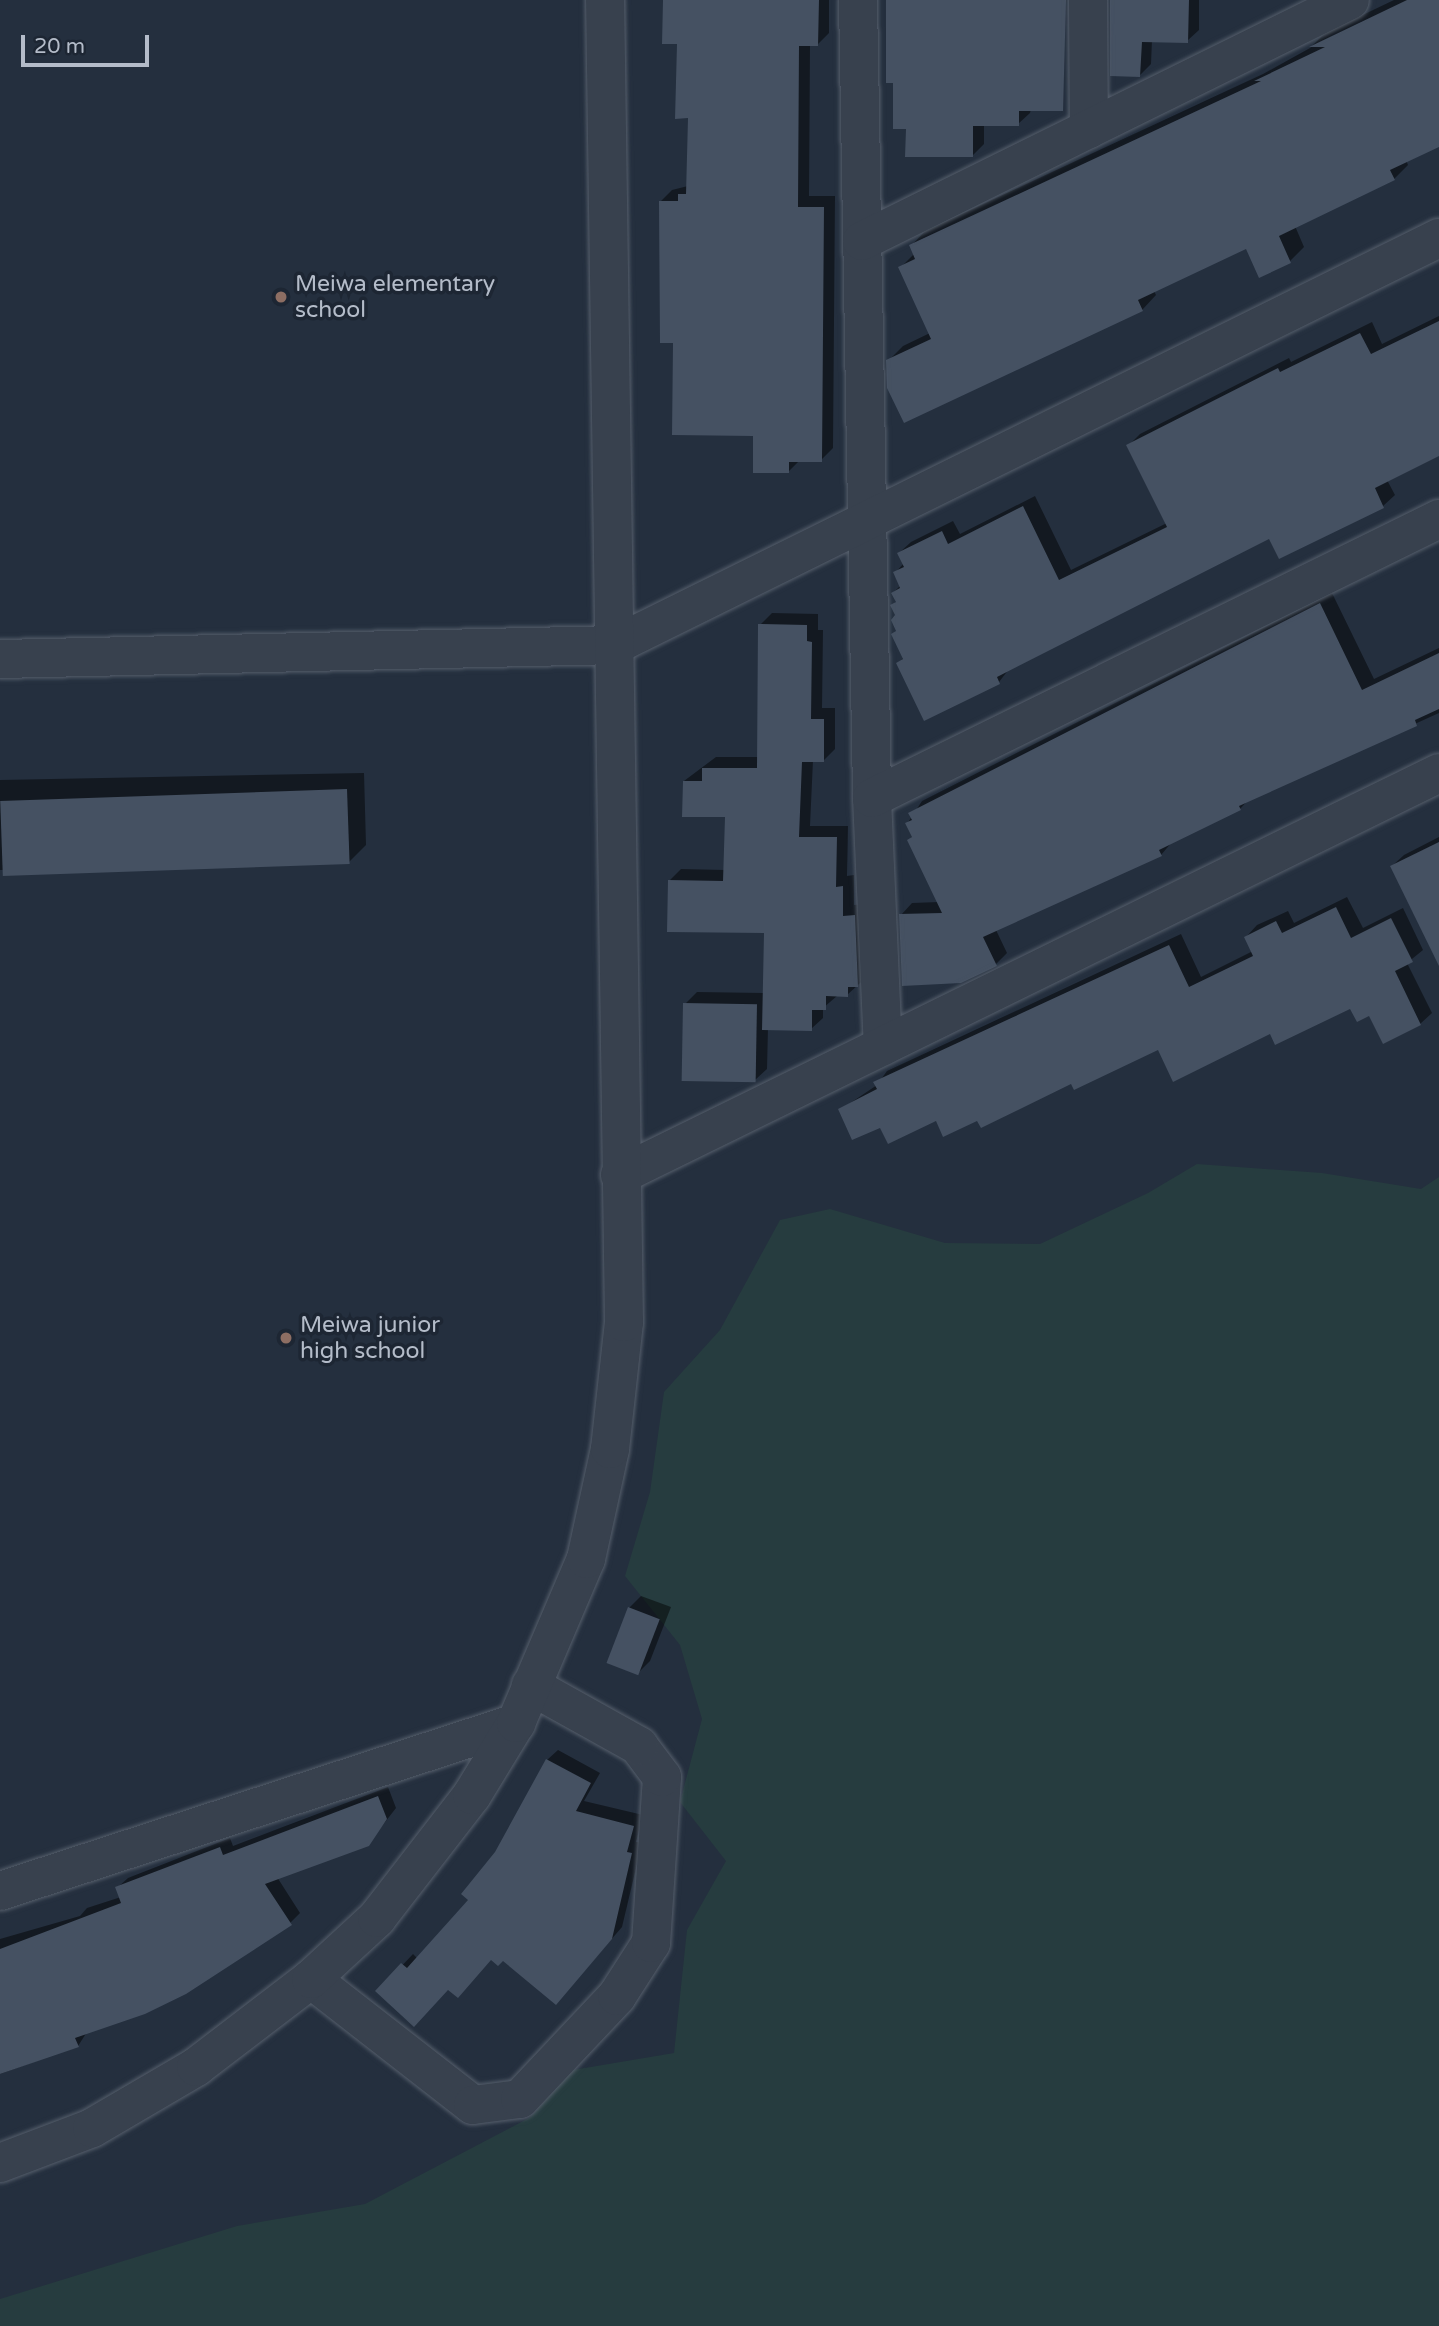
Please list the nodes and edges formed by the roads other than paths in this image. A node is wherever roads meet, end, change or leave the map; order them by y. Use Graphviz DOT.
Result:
graph roads {
  1 [pos="605,0"];
  2 [pos="858,0"];
  3 [pos="1088,0"];
  4 [pos="1332,5"];
  5 [pos="1088,129"];
  6 [pos="1439,238"];
  7 [pos="862,241"];
  8 [pos="1439,519"];
  9 [pos="866,523"];
  10 [pos="615,645"];
  11 [pos="0,659"];
  12 [pos="1439,773"];
  13 [pos="872,798"];
  14 [pos="883,1046"];
  15 [pos="620,1175"];
  16 [pos="531,1686"];
  17 [pos="516,1723"];
  18 [pos="0,1891"];
  19 [pos="311,1979"];
  20 [pos="0,2163"];
  1 -- 10 [label="street"];
  2 -- 7 [label="street"];
  3 -- 5 [label="street"];
  4 -- 5 [label="street"];
  5 -- 7 [label="street"];
  6 -- 9 [label="street"];
  7 -- 9 [label="street"];
  8 -- 13 [label="street"];
  9 -- 10 [label="street"];
  9 -- 13 [label="street"];
  10 -- 11 [label="street"];
  10 -- 15 [label="street"];
  12 -- 14 [label="street"];
  13 -- 14 [label="street"];
  14 -- 15 [label="street"];
  15 -- 16 [label="street"];
  16 -- 17 [label="street"];
  16 -- 19 [label="street"];
  17 -- 18 [label="street"];
  17 -- 19 [label="street"];
  19 -- 20 [label="street"];
}
